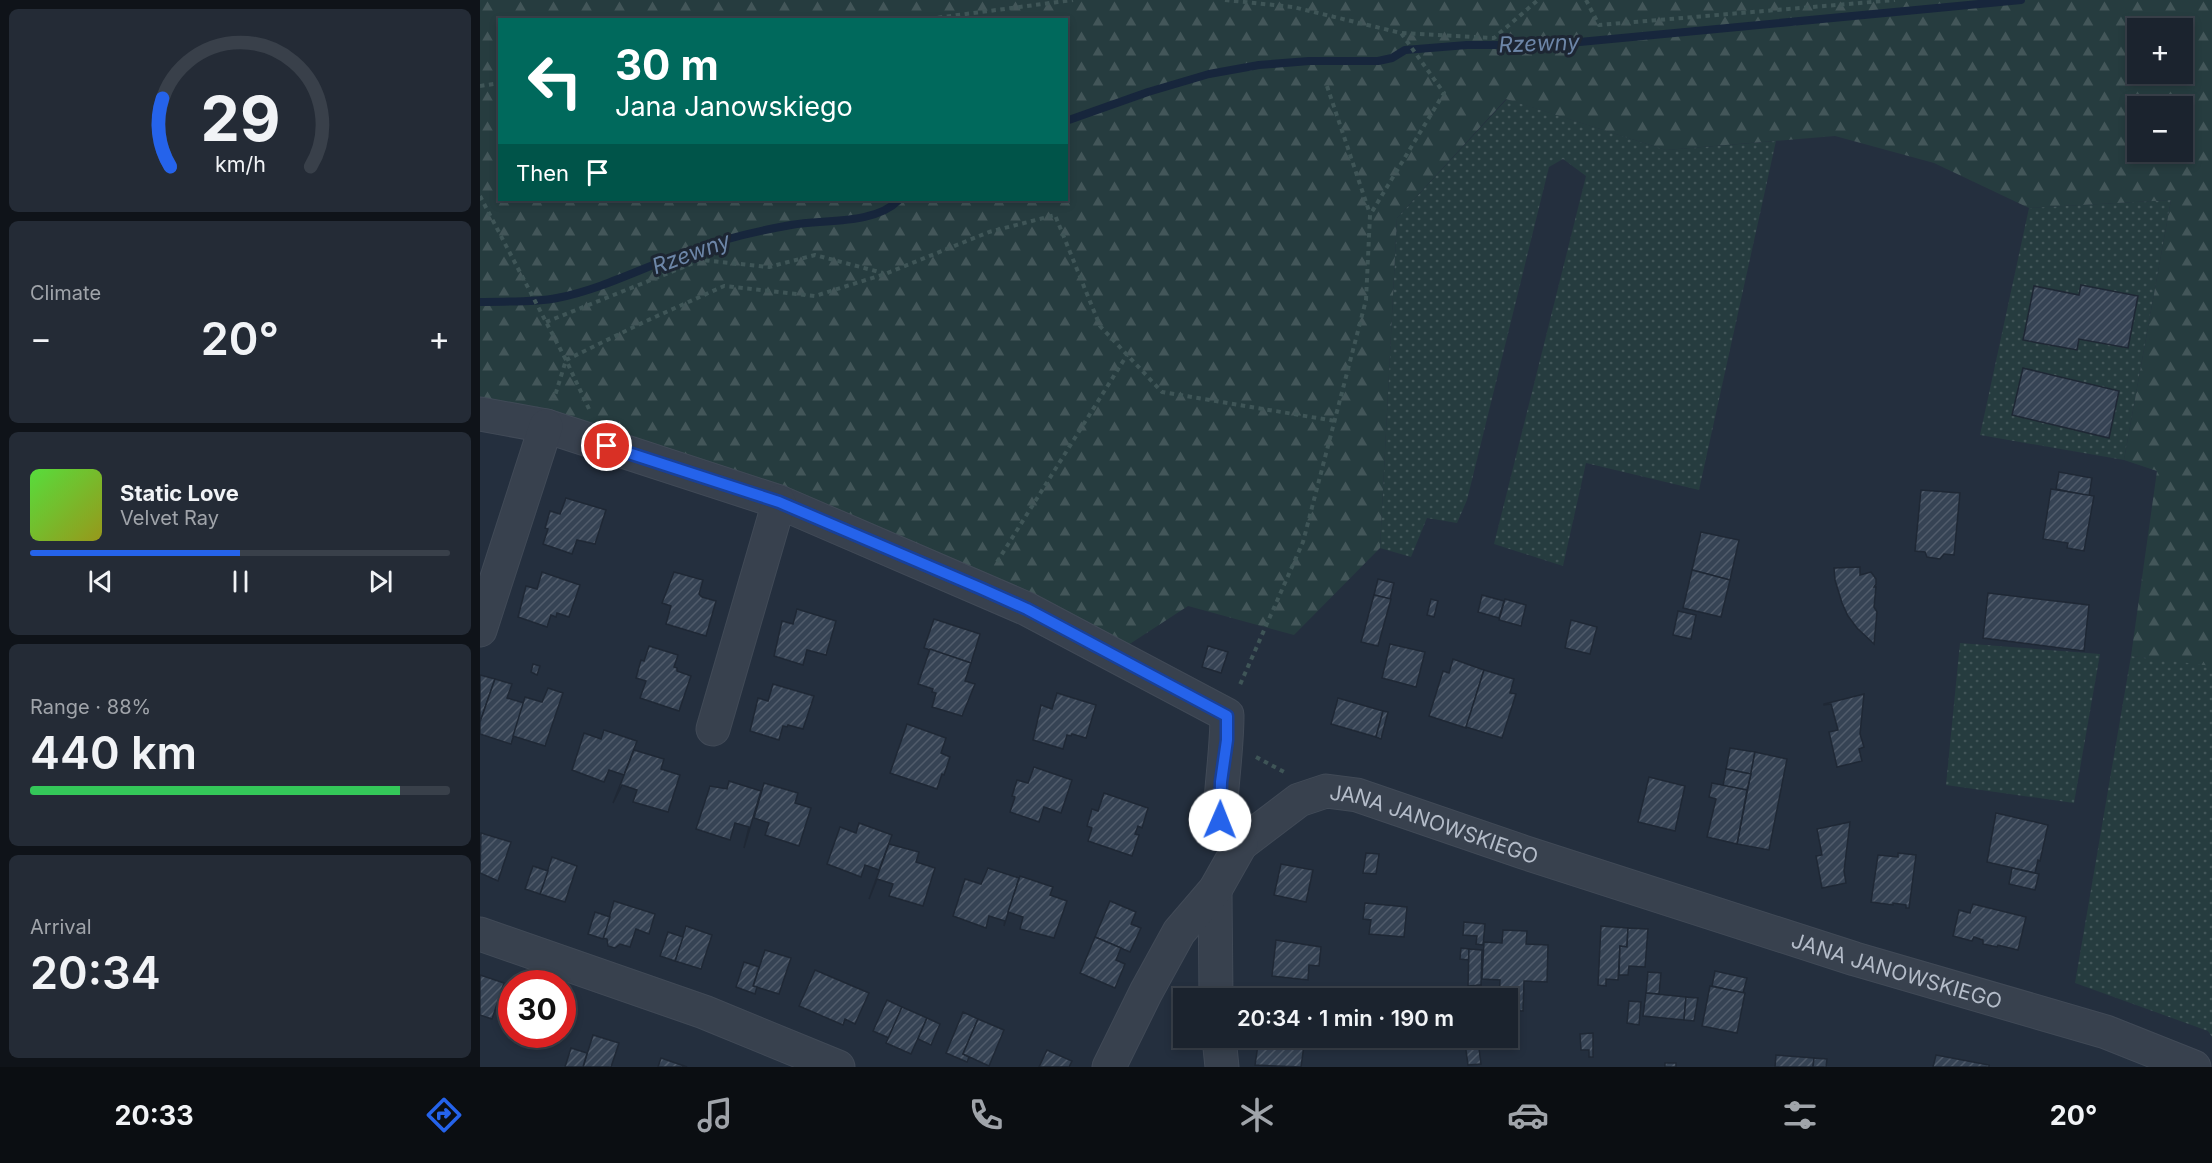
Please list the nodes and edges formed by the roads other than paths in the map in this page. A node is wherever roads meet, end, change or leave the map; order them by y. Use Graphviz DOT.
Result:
graph roads {
  1 [pos="480,414"];
  2 [pos="546,426"];
  3 [pos="779,502"];
  4 [pos="480,630"];
  5 [pos="713,729"];
  6 [pos="1241,844"];
  7 [pos="1215,890"];
  8 [pos="480,934"];
  9 [pos="1216,988"];
  10 [pos="1220,1048"];
  11 [pos="838,1067"];
  12 [pos="1109,1067"];
  13 [pos="1222,1067"];
  14 [pos="2194,1067"];
  1 -- 2 [label="street"];
  2 -- 3 [label="street"];
  2 -- 4 [label="street"];
  3 -- 5 [label="street"];
  3 -- 6 [label="street"];
  6 -- 7 [label="street"];
  6 -- 14 [label="street, JANA JANOWSKIEGO"];
  7 -- 9 [label="street"];
  7 -- 12 [label="street"];
  8 -- 11 [label="street"];
  10 -- 13 [label="street"];
}
